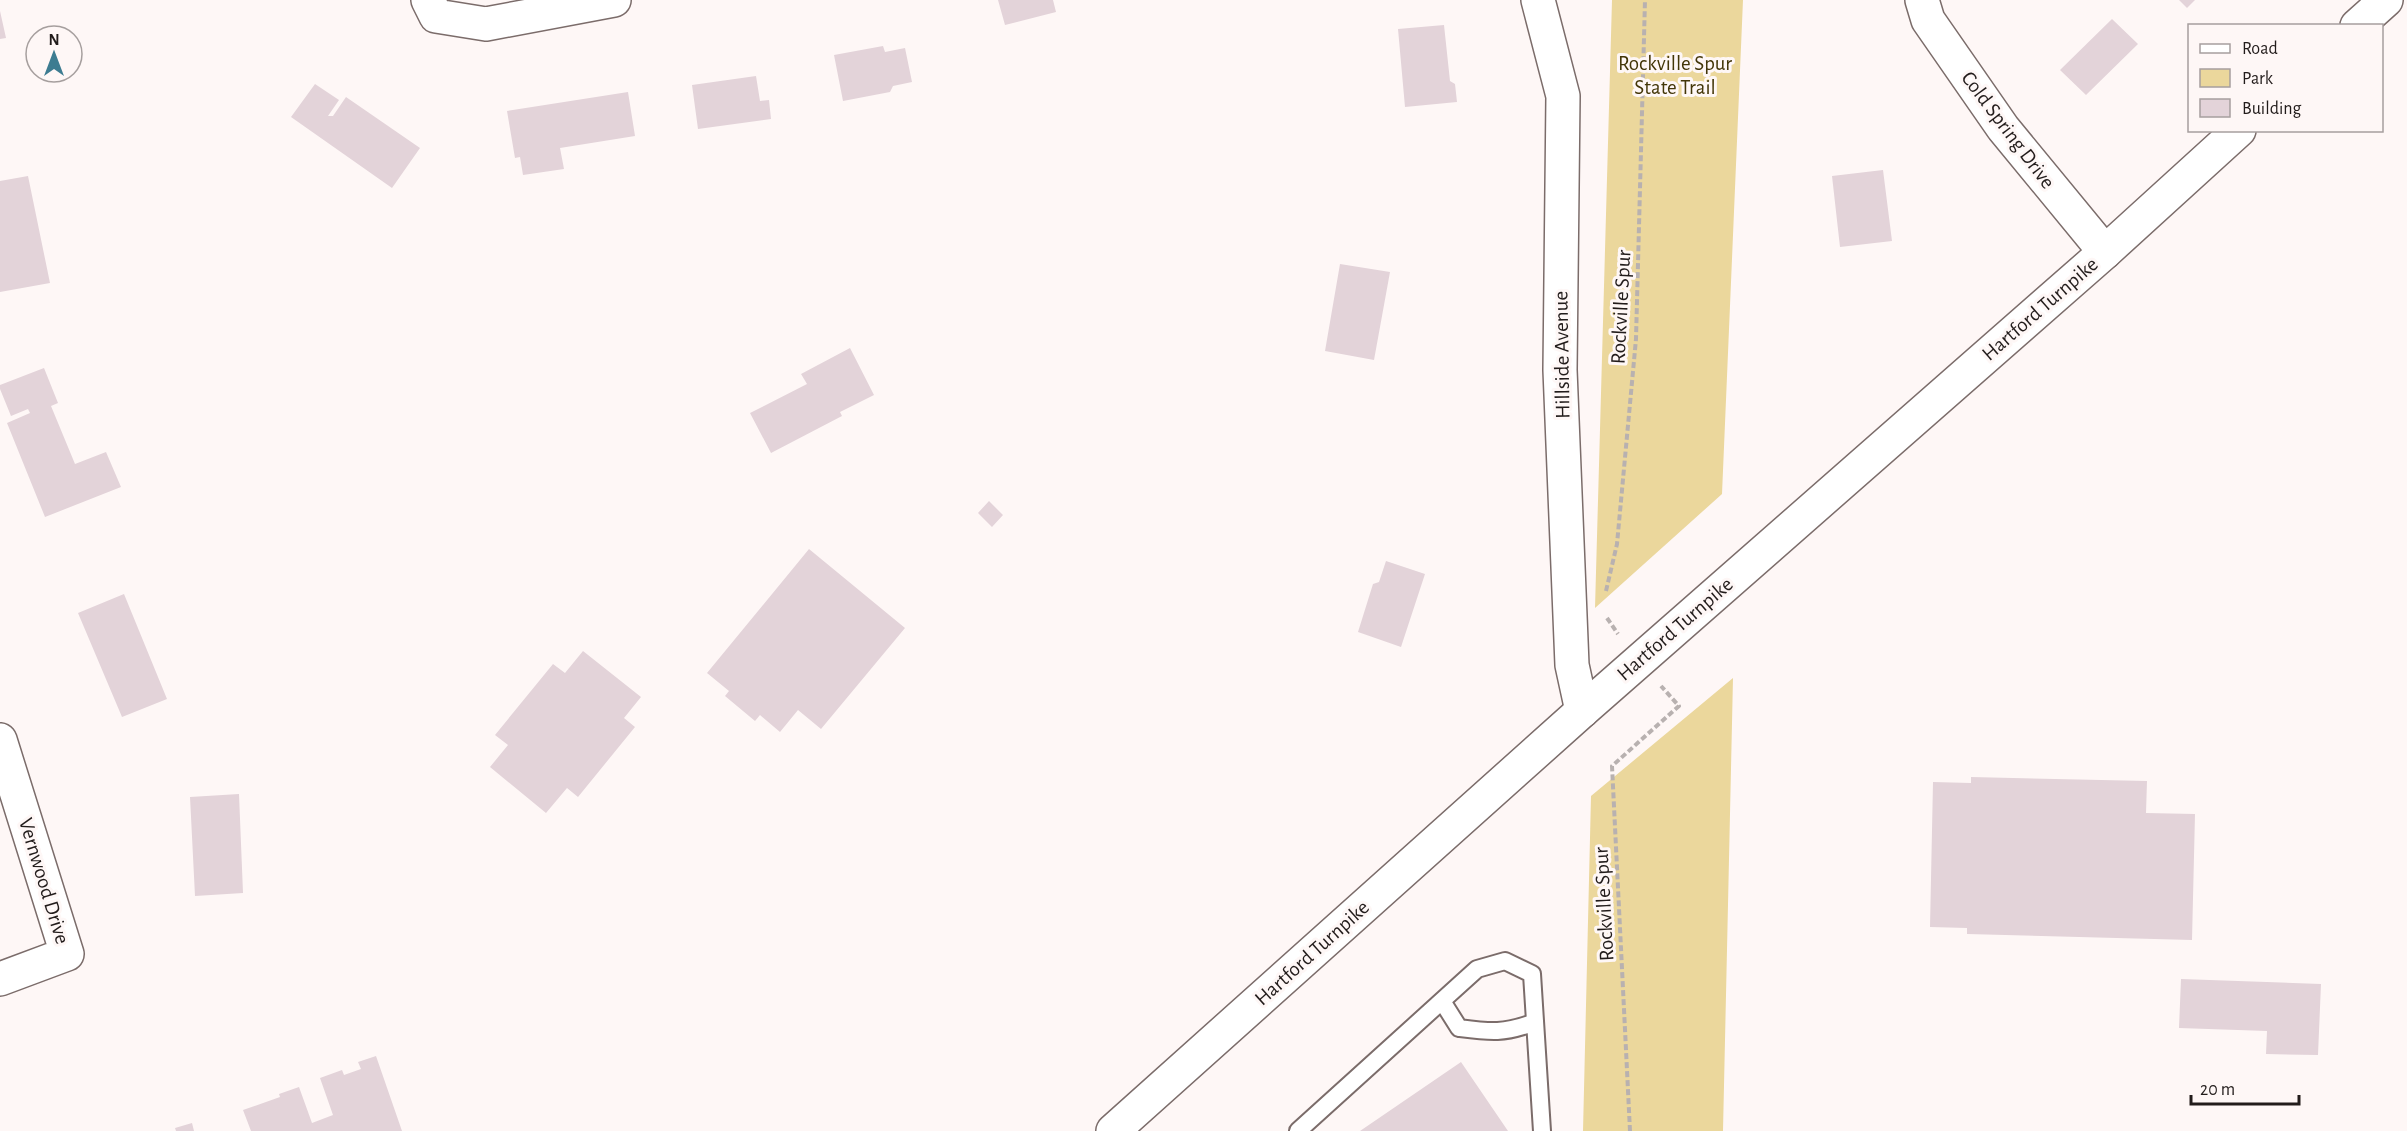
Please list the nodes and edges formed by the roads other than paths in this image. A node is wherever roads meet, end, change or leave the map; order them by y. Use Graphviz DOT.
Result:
graph roads {
  1 [pos="614,0"];
  2 [pos="1538,0"];
  3 [pos="1922,0"];
  4 [pos="2386,0"];
  5 [pos="432,8"];
  6 [pos="2359,24"];
  7 [pos="2237,132"];
  8 [pos="2105,252"];
  9 [pos="1582,711"];
  10 [pos="0,740"];
  11 [pos="0,979"];
  12 [pos="1442,1001"];
  13 [pos="1535,1022"];
  14 [pos="1113,1131"];
  15 [pos="1298,1131"];
  16 [pos="1542,1131"];
  1 -- 5 [label="main road"];
  2 -- 9 [label="main road, Hillside Avenue"];
  3 -- 8 [label="main road, Cold Spring Drive"];
  4 -- 6 [label="main road"];
  7 -- 8 [label="main road, Hartford Turnpike"];
  8 -- 9 [label="main road, Hartford Turnpike"];
  9 -- 14 [label="main road, Hartford Turnpike"];
  10 -- 11 [label="main road, Vernwood Drive"];
  12 -- 13 [label="lane"];
  12 -- 13 [label="lane"];
  12 -- 15 [label="lane"];
  13 -- 16 [label="lane"];
}
